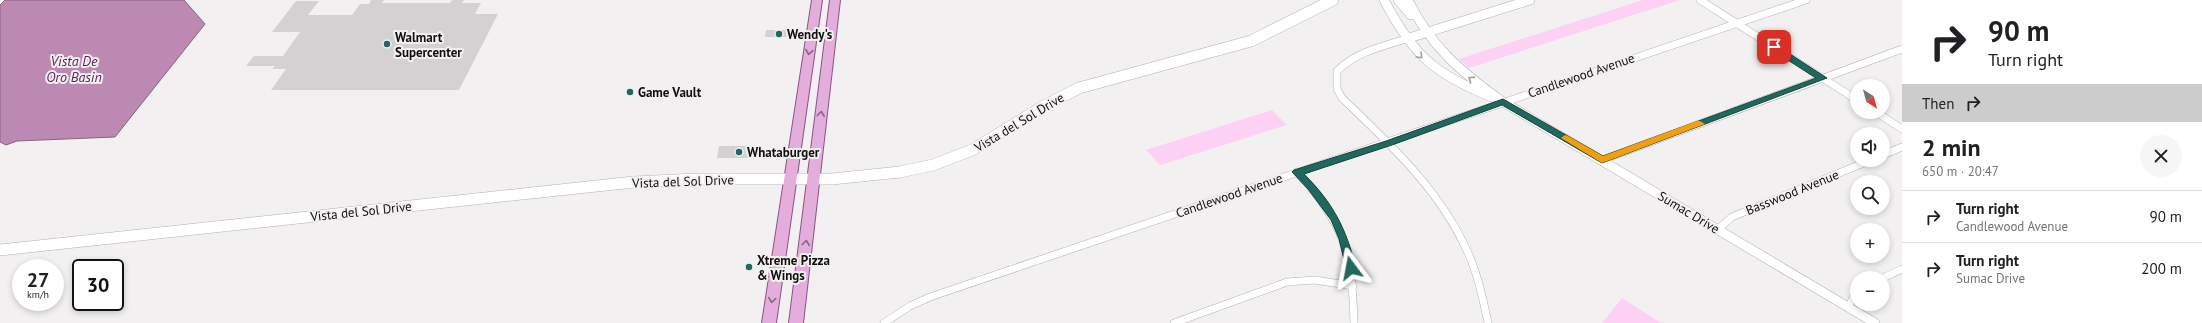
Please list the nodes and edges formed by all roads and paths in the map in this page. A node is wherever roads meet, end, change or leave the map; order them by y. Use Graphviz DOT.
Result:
graph roads {
  1 [pos="817,0"];
  2 [pos="834,0"];
  3 [pos="1333,0"];
  4 [pos="1384,0"];
  5 [pos="1398,0"];
  6 [pos="1408,0"];
  7 [pos="1530,0"];
  8 [pos="1700,0"];
  9 [pos="1806,0"];
  10 [pos="1419,23"];
  11 [pos="1736,23"];
  12 [pos="1425,33"];
  13 [pos="1406,39"];
  14 [pos="1902,49"];
  15 [pos="1823,78"];
  16 [pos="1850,95"];
  17 [pos="1503,102"];
  18 [pos="1887,119"];
  19 [pos="1902,129"];
  20 [pos="1389,143"];
  21 [pos="1902,147"];
  22 [pos="1890,152"];
  23 [pos="1602,160"];
  24 [pos="1854,167"];
  25 [pos="1297,172"];
  26 [pos="814,178"];
  27 [pos="791,179"];
  28 [pos="1717,230"];
  29 [pos="0,250"];
  30 [pos="1902,269"];
  31 [pos="1890,275"];
  32 [pos="1353,286"];
  33 [pos="1850,303"];
  34 [pos="1848,307"];
  35 [pos="769,323"];
  36 [pos="796,323"];
  37 [pos="884,323"];
  38 [pos="1174,323"];
  39 [pos="1354,323"];
  40 [pos="1488,323"];
  41 [pos="1875,323"];
  1 -- 27 [label="main road, one-way"];
  26 -- 2 [label="main road, one-way"];
  3 -- 26 [label="main road, Vista del Sol Drive"];
  4 -- 13 [label="street, Sumac Drive"];
  5 -- 10 [label="street"];
  6 -- 10 [label="street, Sumac Drive"];
  7 -- 12 [label="street"];
  8 -- 11 [label="street"];
  9 -- 11 [label="street, Candlewood Avenue"];
  10 -- 12 [label="street, Sumac Drive"];
  11 -- 15 [label="street"];
  11 -- 17 [label="street, Candlewood Avenue"];
  12 -- 13 [label="street"];
  17 -- 12 [label="street, Sumac Drive, one-way"];
  13 -- 17 [label="street, Sumac Drive, one-way"];
  13 -- 20 [label="street"];
  14 -- 15 [label="street"];
  15 -- 16 [label="street"];
  15 -- 23 [label="street"];
  17 -- 20 [label="street, Candlewood Avenue"];
  17 -- 23 [label="street, Sumac Drive"];
  18 -- 19 [label="street"];
  20 -- 25 [label="street, Candlewood Avenue"];
  20 -- 40 [label="street"];
  21 -- 22 [label="street"];
  23 -- 28 [label="street, Sumac Drive"];
  24 -- 28 [label="street, Basswood Avenue"];
  25 -- 32 [label="street"];
  25 -- 37 [label="street, Candlewood Avenue"];
  26 -- 27 [label="main road, Vista del Sol Drive"];
  36 -- 26 [label="main road, one-way"];
  27 -- 29 [label="main road, Vista del Sol Drive"];
  27 -- 35 [label="main road, one-way"];
  28 -- 34 [label="street, Sumac Drive"];
  30 -- 31 [label="street"];
  32 -- 38 [label="street"];
  32 -- 39 [label="street"];
  33 -- 34 [label="street"];
  34 -- 41 [label="street, Sumac Drive"];
}
